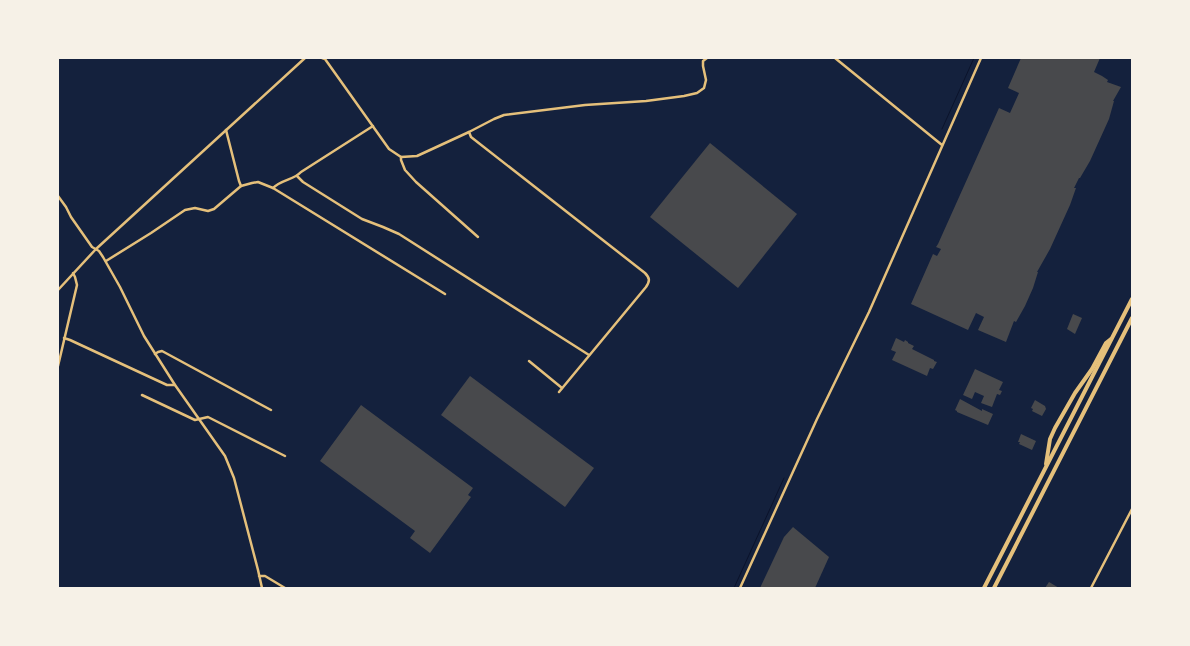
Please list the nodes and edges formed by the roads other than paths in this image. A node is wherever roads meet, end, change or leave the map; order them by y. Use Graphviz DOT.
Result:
graph roads {
  1 [pos="305,58"];
  2 [pos="322,58"];
  3 [pos="707,58"];
  4 [pos="835,58"];
  5 [pos="981,58"];
  6 [pos="373,126"];
  7 [pos="226,130"];
  8 [pos="469,132"];
  9 [pos="942,145"];
  10 [pos="401,157"];
  11 [pos="297,176"];
  12 [pos="241,186"];
  13 [pos="273,188"];
  14 [pos="58,196"];
  15 [pos="478,236"];
  16 [pos="96,249"];
  17 [pos="106,261"];
  18 [pos="73,273"];
  19 [pos="58,290"];
  20 [pos="445,294"];
  21 [pos="1132,299"];
  22 [pos="1132,318"];
  23 [pos="64,338"];
  24 [pos="1113,338"];
  25 [pos="155,354"];
  26 [pos="589,355"];
  27 [pos="530,361"];
  28 [pos="58,366"];
  29 [pos="175,385"];
  30 [pos="562,388"];
  31 [pos="559,392"];
  32 [pos="142,395"];
  33 [pos="271,410"];
  34 [pos="199,419"];
  35 [pos="284,456"];
  36 [pos="1044,472"];
  37 [pos="1132,509"];
  38 [pos="259,576"];
  39 [pos="262,588"];
  40 [pos="284,588"];
  41 [pos="740,588"];
  42 [pos="984,588"];
  43 [pos="994,588"];
  44 [pos="1091,588"];
  1 -- 7 [label="street"];
  2 -- 6 [label="street"];
  3 -- 8 [label="street"];
  4 -- 9 [label="street"];
  5 -- 9 [label="street"];
  6 -- 10 [label="street"];
  6 -- 11 [label="street"];
  7 -- 12 [label="street"];
  7 -- 16 [label="street"];
  8 -- 10 [label="street"];
  8 -- 26 [label="street"];
  9 -- 41 [label="street"];
  10 -- 15 [label="street"];
  11 -- 13 [label="street"];
  11 -- 26 [label="street"];
  12 -- 13 [label="street"];
  12 -- 17 [label="street"];
  13 -- 20 [label="street"];
  14 -- 16 [label="street"];
  16 -- 17 [label="street"];
  16 -- 18 [label="street"];
  17 -- 25 [label="street"];
  18 -- 19 [label="street"];
  18 -- 23 [label="street"];
  21 -- 24 [label="main road"];
  22 -- 43 [label="main road"];
  23 -- 28 [label="street"];
  23 -- 29 [label="street"];
  24 -- 36 [label="main road"];
  24 -- 36 [label="main road"];
  25 -- 29 [label="street"];
  25 -- 33 [label="street"];
  26 -- 30 [label="street"];
  27 -- 30 [label="street"];
  29 -- 34 [label="street"];
  30 -- 31 [label="street"];
  32 -- 34 [label="street"];
  34 -- 35 [label="street"];
  34 -- 38 [label="street"];
  36 -- 42 [label="main road"];
  37 -- 44 [label="street"];
  38 -- 39 [label="street"];
  38 -- 40 [label="street"];
}
